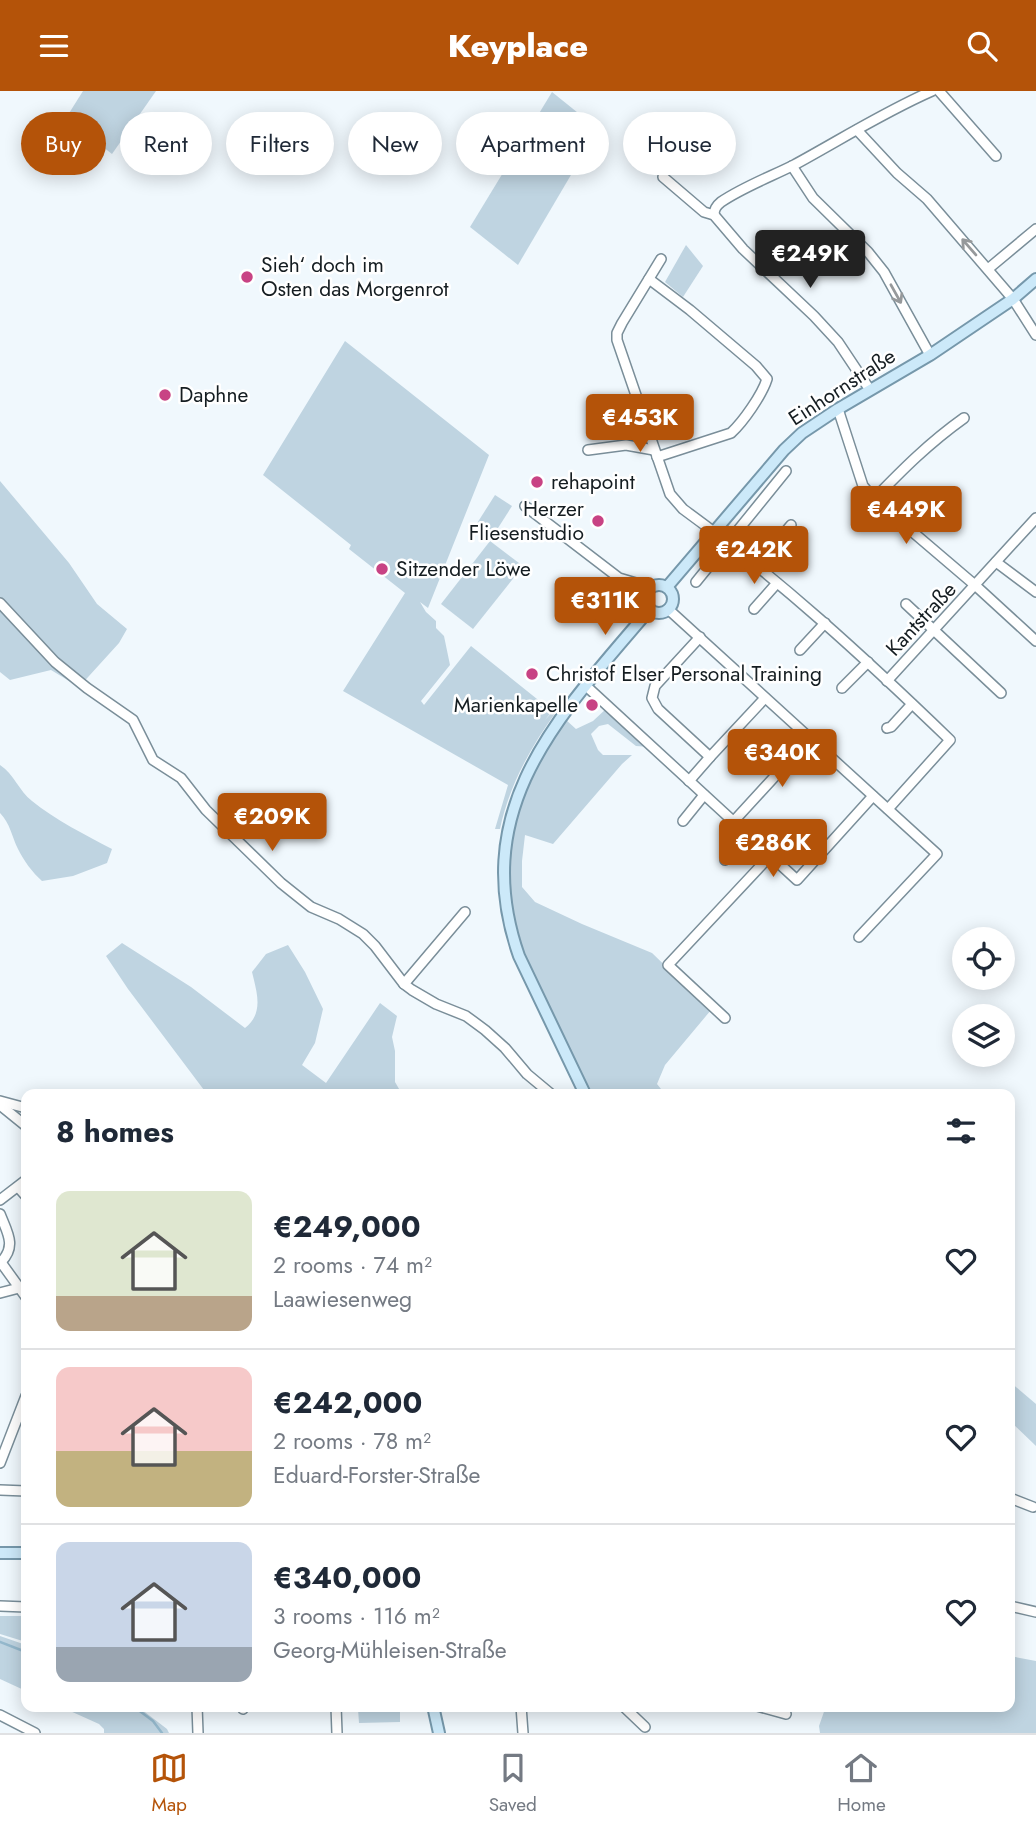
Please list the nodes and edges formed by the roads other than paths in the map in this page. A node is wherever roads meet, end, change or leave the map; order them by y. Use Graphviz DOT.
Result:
graph roads {
  1 [pos="932,91"];
  2 [pos="939,91"];
  3 [pos="857,130"];
  4 [pos="996,156"];
  5 [pos="792,166"];
  6 [pos="663,177"];
  7 [pos="714,215"];
  8 [pos="1036,229"];
  9 [pos="661,259"];
  10 [pos="988,269"];
  11 [pos="649,279"];
  12 [pos="1036,279"];
  13 [pos="1013,299"];
  14 [pos="1036,335"];
  15 [pos="930,355"];
  16 [pos="870,390"];
  17 [pos="838,409"];
  18 [pos="964,418"];
  19 [pos="588,450"];
  20 [pos="656,454"];
  21 [pos="786,471"];
  22 [pos="874,499"];
  23 [pos="525,506"];
  24 [pos="1036,519"];
  25 [pos="791,525"];
  26 [pos="714,531"];
  27 [pos="728,543"];
  28 [pos="996,562"];
  29 [pos="757,566"];
  30 [pos="696,582"];
  31 [pos="777,583"];
  32 [pos="976,586"];
  33 [pos="667,587"];
  34 [pos="648,590"];
  35 [pos="1036,592"];
  36 [pos="0,603"];
  37 [pos="906,604"];
  38 [pos="650,609"];
  39 [pos="668,609"];
  40 [pos="754,610"];
  41 [pos="825,623"];
  42 [pos="934,630"];
  43 [pos="700,637"];
  44 [pos="1036,641"];
  45 [pos="800,650"];
  46 [pos="868,662"];
  47 [pos="887,681"];
  48 [pos="585,685"];
  49 [pos="842,688"];
  50 [pos="1001,693"];
  51 [pos="765,698"];
  52 [pos="912,704"];
  53 [pos="887,728"];
  54 [pos="810,738"];
  55 [pos="710,757"];
  56 [pos="689,781"];
  57 [pos="704,795"];
  58 [pos="873,796"];
  59 [pos="888,809"];
  60 [pos="682,821"];
  61 [pos="733,822"];
  62 [pos="746,834"];
  63 [pos="770,856"];
  64 [pos="725,860"];
  65 [pos="465,912"];
  66 [pos="859,937"];
  67 [pos="404,984"];
  68 [pos="725,1019"];
  69 [pos="545,1089"];
  70 [pos="582,1089"];
  71 [pos="0,1103"];
  72 [pos="21,1107"];
  73 [pos="21,1122"];
  74 [pos="21,1184"];
  75 [pos="18,1187"];
  76 [pos="21,1190"];
  77 [pos="0,1200"];
  78 [pos="0,1214"];
  79 [pos="0,1262"];
  80 [pos="19,1288"];
  81 [pos="21,1291"];
  82 [pos="0,1293"];
  83 [pos="21,1408"];
  84 [pos="0,1462"];
  85 [pos="0,1490"];
  86 [pos="21,1490"];
  87 [pos="1015,1500"];
  88 [pos="1033,1507"];
  89 [pos="0,1553"];
  90 [pos="21,1553"];
  91 [pos="0,1606"];
  92 [pos="21,1607"];
  93 [pos="1015,1607"];
  94 [pos="1036,1612"];
  95 [pos="197,1712"];
  96 [pos="336,1712"];
  97 [pos="434,1712"];
  98 [pos="521,1712"];
  99 [pos="629,1712"];
  100 [pos="779,1712"];
  101 [pos="786,1714"];
  102 [pos="0,1715"];
  103 [pos="645,1727"];
  104 [pos="35,1733"];
  105 [pos="198,1733"];
  106 [pos="337,1733"];
  107 [pos="439,1733"];
  108 [pos="523,1733"];
  1 -- 3 [label="street"];
  2 -- 4 [label="street"];
  3 -- 5 [label="street"];
  10 -- 3 [label="street, one-way"];
  5 -- 7 [label="street"];
  5 -- 15 [label="street, one-way"];
  6 -- 7 [label="street"];
  7 -- 16 [label="street"];
  8 -- 10 [label="street"];
  9 -- 11 [label="street"];
  10 -- 13 [label="street"];
  11 -- 20 [label="street"];
  11 -- 20 [label="street"];
  12 -- 13 [label="main road, Einhornstraße"];
  13 -- 14 [label="street"];
  13 -- 15 [label="main road, Einhornstraße"];
  15 -- 16 [label="main road, Einhornstraße"];
  16 -- 17 [label="main road, Einhornstraße"];
  17 -- 22 [label="street"];
  17 -- 26 [label="main road, Einhornstraße"];
  18 -- 22 [label="street"];
  19 -- 20 [label="street"];
  20 -- 26 [label="street"];
  21 -- 27 [label="street"];
  22 -- 32 [label="street"];
  23 -- 34 [label="street"];
  24 -- 28 [label="street, Kantstraße"];
  25 -- 29 [label="street"];
  26 -- 27 [label="street"];
  26 -- 33 [label="main road, Einhornstraße"];
  27 -- 29 [label="street"];
  27 -- 30 [label="street"];
  28 -- 32 [label="street, Kantstraße"];
  28 -- 35 [label="street"];
  29 -- 31 [label="street"];
  31 -- 40 [label="street"];
  31 -- 41 [label="street"];
  32 -- 42 [label="street, Kantstraße"];
  32 -- 44 [label="street"];
  33 -- 34 [label="main road"];
  33 -- 39 [label="main road"];
  34 -- 38 [label="main road"];
  36 -- 67 [label="street"];
  37 -- 42 [label="street"];
  38 -- 39 [label="main road"];
  38 -- 48 [label="main road"];
  39 -- 43 [label="street"];
  41 -- 45 [label="street"];
  41 -- 46 [label="street"];
  42 -- 47 [label="street, Kantstraße"];
  42 -- 50 [label="street"];
  43 -- 51 [label="street"];
  43 -- 55 [label="street"];
  46 -- 47 [label="street"];
  46 -- 49 [label="street"];
  47 -- 52 [label="street"];
  48 -- 56 [label="street"];
  48 -- 70 [label="main road"];
  51 -- 54 [label="street"];
  51 -- 55 [label="street"];
  52 -- 53 [label="street"];
  52 -- 59 [label="street"];
  54 -- 58 [label="street"];
  54 -- 61 [label="street"];
  55 -- 56 [label="street"];
  56 -- 57 [label="street"];
  57 -- 60 [label="street"];
  57 -- 61 [label="street"];
  58 -- 59 [label="street"];
  58 -- 63 [label="street"];
  59 -- 66 [label="street"];
  61 -- 62 [label="street"];
  62 -- 63 [label="street"];
  62 -- 64 [label="street"];
  63 -- 68 [label="street"];
  65 -- 67 [label="street"];
  67 -- 69 [label="street"];
  71 -- 72 [label="street"];
  71 -- 73 [label="street"];
  74 -- 75 [label="street"];
  75 -- 76 [label="street"];
  75 -- 77 [label="street"];
  78 -- 79 [label="street"];
  79 -- 80 [label="street"];
  80 -- 81 [label="street"];
  80 -- 82 [label="street"];
  83 -- 84 [label="street"];
  85 -- 86 [label="street"];
  87 -- 88 [label="street"];
  89 -- 90 [label="main road"];
  91 -- 92 [label="street"];
  93 -- 94 [label="street"];
  95 -- 105 [label="street"];
  96 -- 106 [label="street"];
  97 -- 107 [label="main road"];
  98 -- 108 [label="street"];
  99 -- 103 [label="street"];
  100 -- 101 [label="street"];
  102 -- 104 [label="street"];
}
